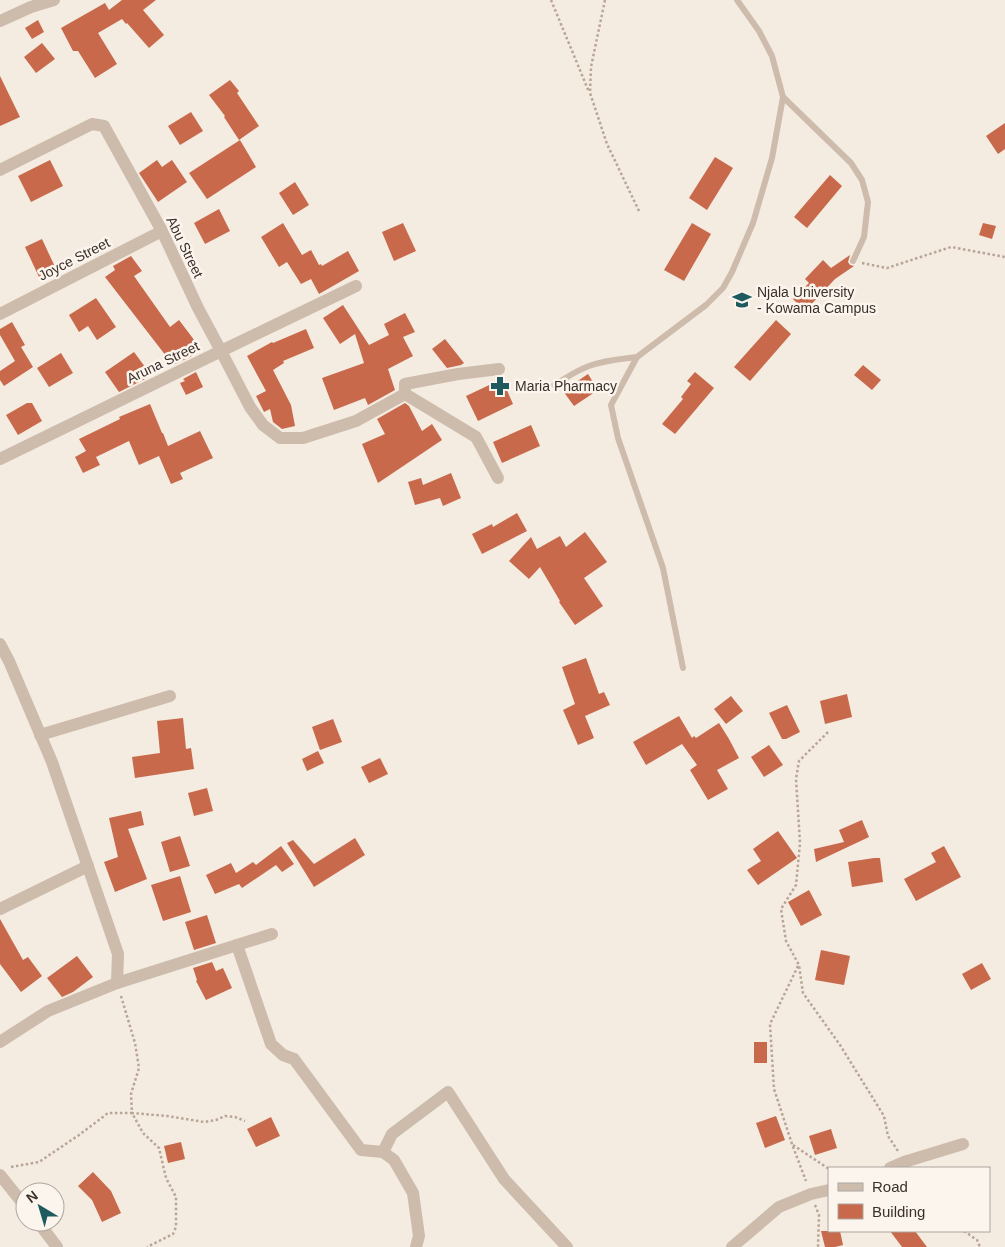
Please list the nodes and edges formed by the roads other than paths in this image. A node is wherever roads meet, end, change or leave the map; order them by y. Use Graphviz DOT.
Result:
graph roads {
  1 [pos="54,0"];
  2 [pos="737,0"];
  3 [pos="0,21"];
  4 [pos="783,97"];
  5 [pos="1,166"];
  6 [pos="162,231"];
  7 [pos="853,262"];
  8 [pos="356,286"];
  9 [pos="0,314"];
  10 [pos="221,351"];
  11 [pos="637,357"];
  12 [pos="499,369"];
  13 [pos="554,385"];
  14 [pos="405,389"];
  15 [pos="0,459"];
  16 [pos="498,478"];
  17 [pos="0,644"];
  18 [pos="683,668"];
  19 [pos="170,696"];
  20 [pos="40,734"];
  21 [pos="88,866"];
  22 [pos="0,909"];
  23 [pos="272,934"];
  24 [pos="237,945"];
  25 [pos="117,983"];
  26 [pos="0,1042"];
  27 [pos="962,1144"];
  28 [pos="383,1152"];
  29 [pos="892,1167"];
  30 [pos="5,1171"];
  31 [pos="15,1188"];
  32 [pos="828,1190"];
  33 [pos="46,1232"];
  34 [pos="58,1247"];
  35 [pos="416,1247"];
  36 [pos="566,1247"];
  37 [pos="732,1247"];
  1 -- 3 [label="street"];
  2 -- 4 [label="lane"];
  4 -- 7 [label="lane"];
  4 -- 11 [label="lane"];
  5 -- 6 [label="street, Abu Street"];
  6 -- 9 [label="street, Joyce Street"];
  6 -- 10 [label="street, Abu Street"];
  8 -- 10 [label="street"];
  10 -- 14 [label="street, Aruna Street"];
  10 -- 15 [label="street, Aruna Street"];
  11 -- 13 [label="lane"];
  11 -- 18 [label="lane"];
  12 -- 14 [label="street, Aruna Street"];
  14 -- 16 [label="street"];
  17 -- 20 [label="street"];
  19 -- 20 [label="street"];
  20 -- 21 [label="street"];
  21 -- 22 [label="street"];
  21 -- 25 [label="street"];
  23 -- 24 [label="street"];
  24 -- 25 [label="street"];
  24 -- 28 [label="street"];
  25 -- 26 [label="street"];
  27 -- 29 [label="street"];
  28 -- 35 [label="street"];
  28 -- 36 [label="street"];
  30 -- 31 [label="street"];
  32 -- 37 [label="street"];
  33 -- 34 [label="street"];
}
